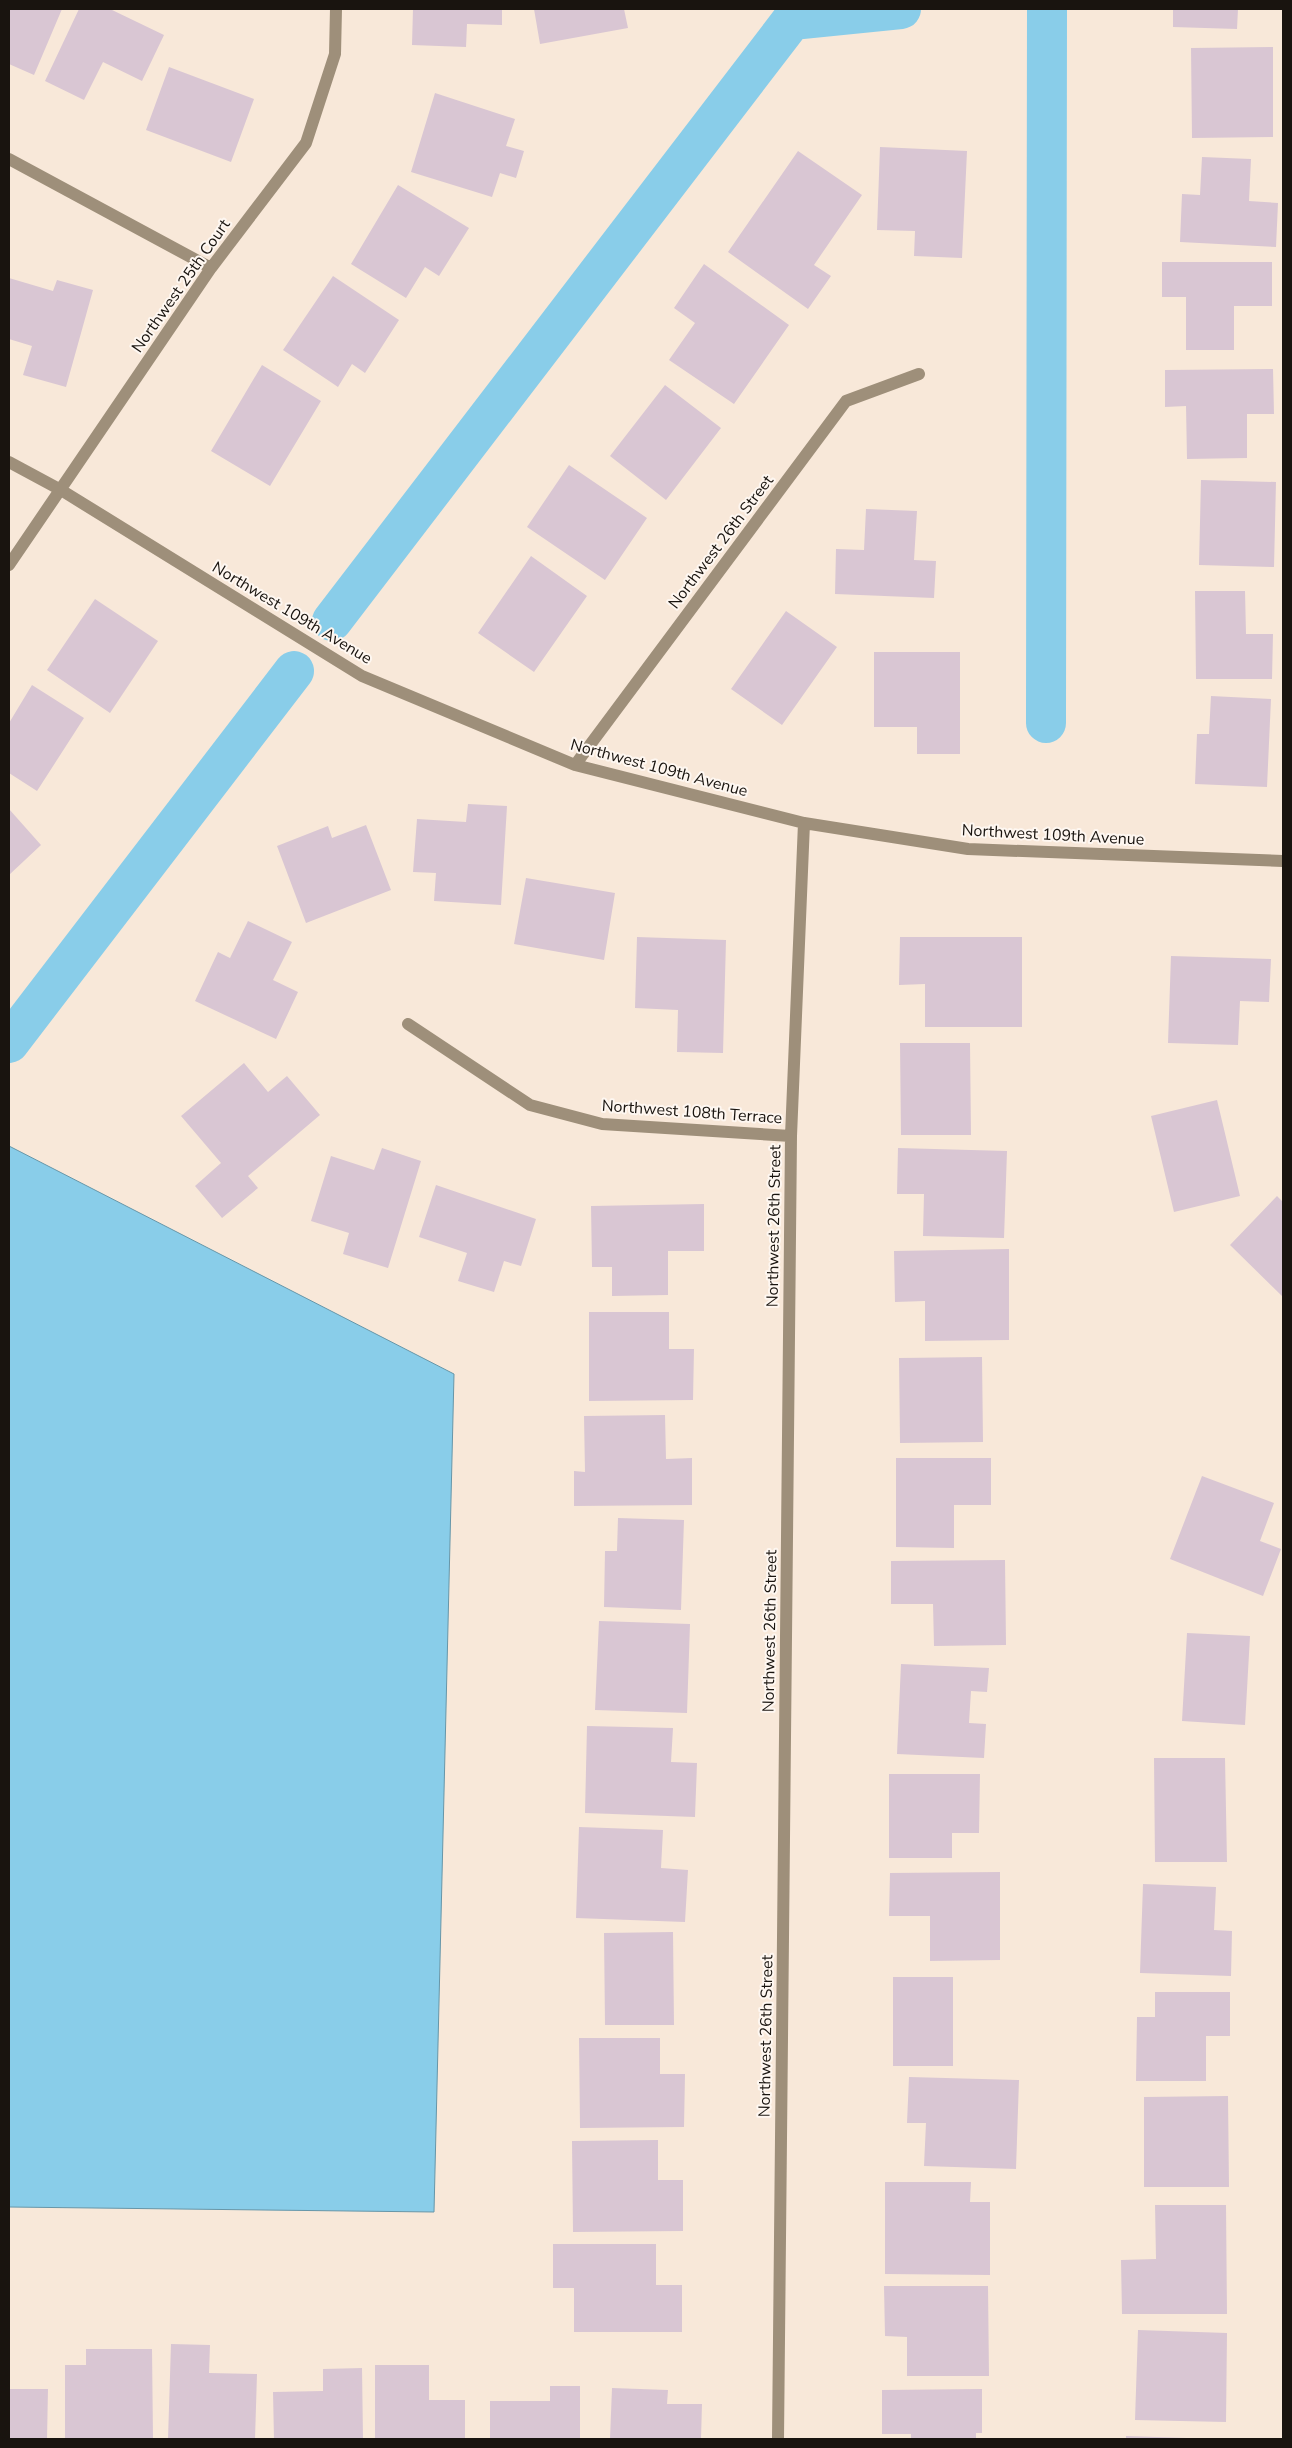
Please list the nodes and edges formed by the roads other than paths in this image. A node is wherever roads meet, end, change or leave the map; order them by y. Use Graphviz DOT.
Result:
graph roads {
  1 [pos="336,9"];
  2 [pos="9,159"];
  3 [pos="211,268"];
  4 [pos="919,374"];
  5 [pos="9,462"];
  6 [pos="61,490"];
  7 [pos="9,565"];
  8 [pos="575,765"];
  9 [pos="804,823"];
  10 [pos="1283,861"];
  11 [pos="408,1024"];
  12 [pos="791,1136"];
  13 [pos="778,2439"];
  1 -- 3 [label="street, Northwest 25th Court"];
  2 -- 3 [label="street"];
  3 -- 6 [label="street, Northwest 25th Court"];
  4 -- 8 [label="street, Northwest 26th Street"];
  5 -- 6 [label="street, Northwest 109th Avenue"];
  6 -- 7 [label="street, Northwest 25th Court"];
  6 -- 8 [label="street, Northwest 109th Avenue"];
  8 -- 9 [label="street, Northwest 109th Avenue"];
  9 -- 10 [label="street, Northwest 109th Avenue"];
  9 -- 12 [label="street, Northwest 26th Street"];
  11 -- 12 [label="street, Northwest 108th Terrace"];
  12 -- 13 [label="street, Northwest 26th Street"];
}
